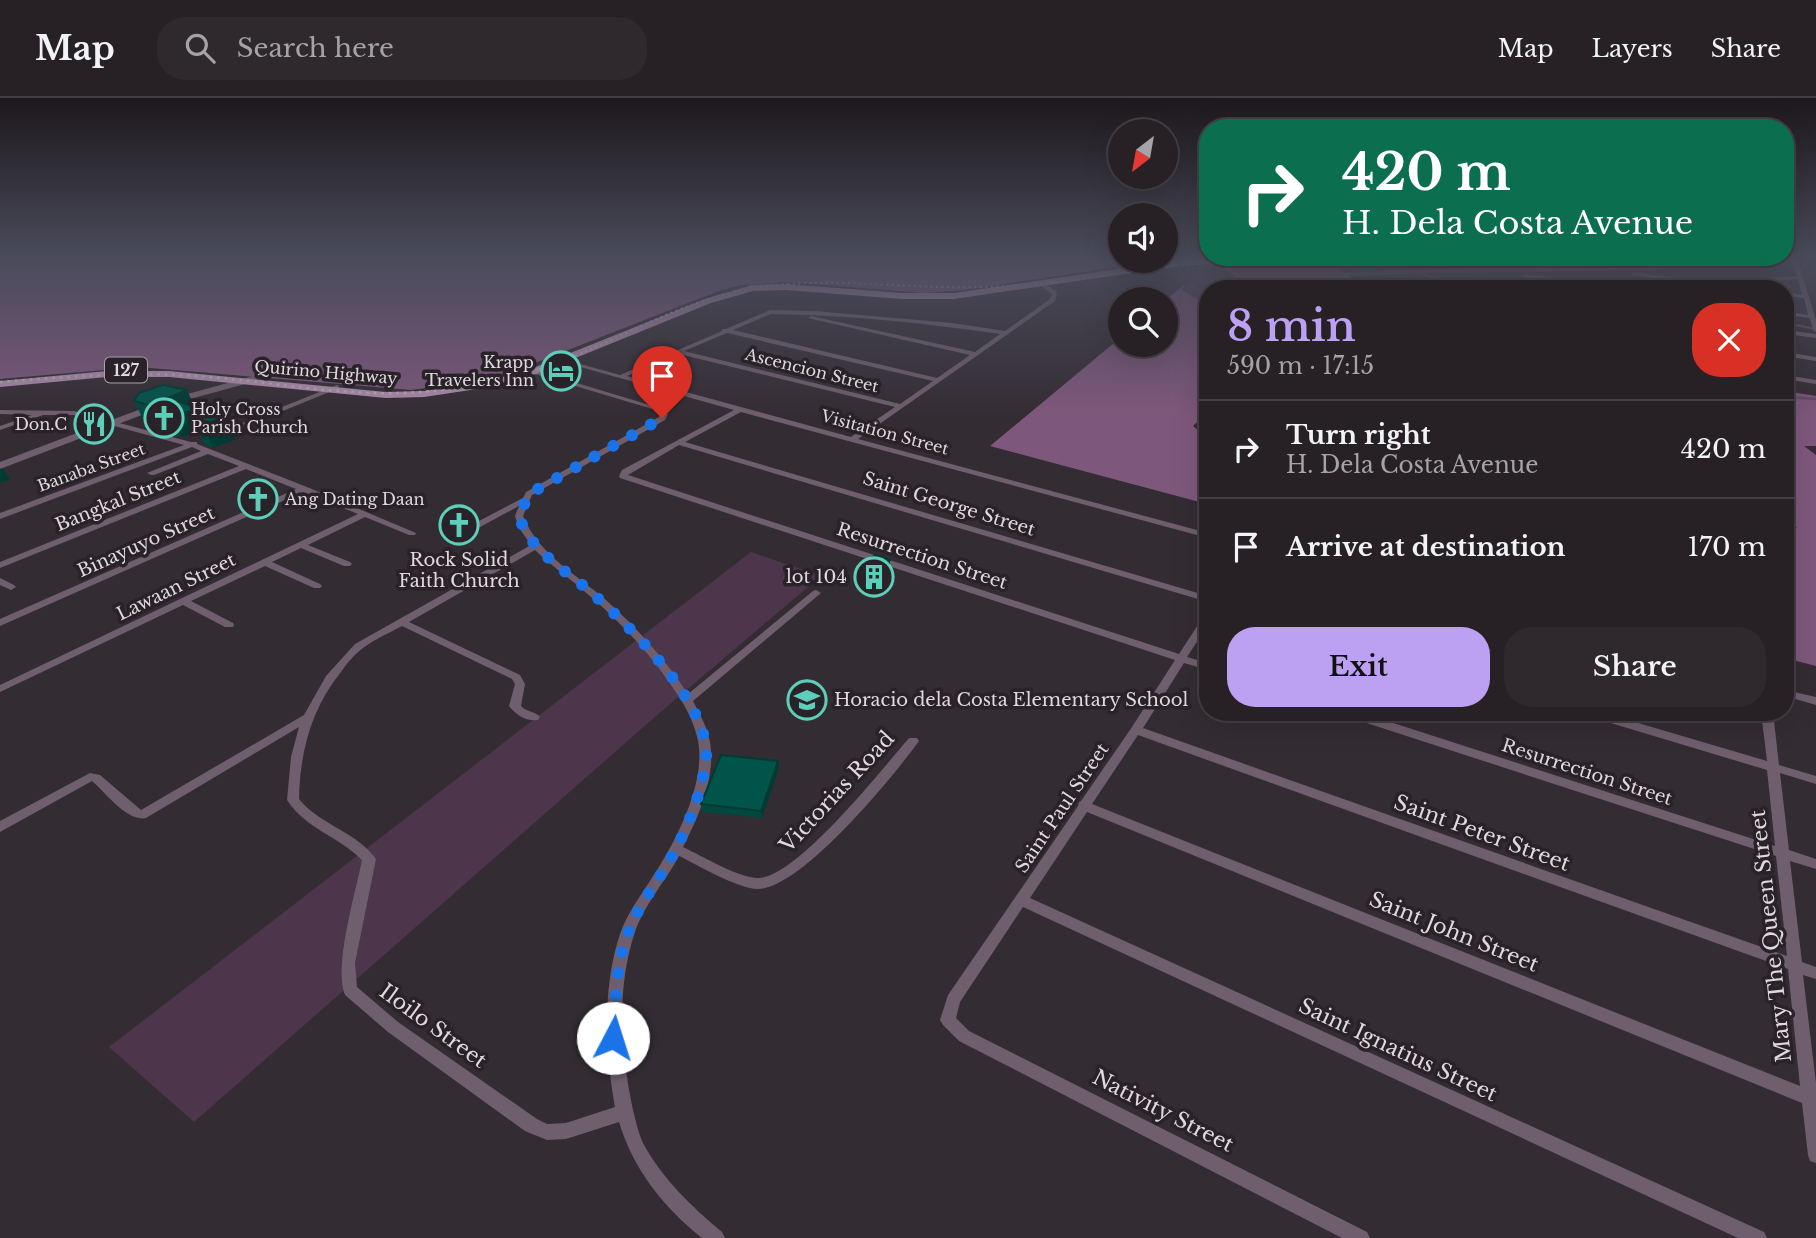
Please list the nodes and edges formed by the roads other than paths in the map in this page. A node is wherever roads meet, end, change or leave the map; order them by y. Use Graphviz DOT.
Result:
graph roads {
  1 [pos="683,311"];
  2 [pos="1037,311"];
  3 [pos="1810,311"];
  4 [pos="780,312"];
  5 [pos="1794,314"];
  6 [pos="1812,317"];
  7 [pos="724,330"];
  8 [pos="1816,330"];
  9 [pos="1006,333"];
  10 [pos="1794,333"];
  11 [pos="1816,336"];
  12 [pos="675,351"];
  13 [pos="976,354"];
  14 [pos="1794,355"];
  15 [pos="1816,359"];
  16 [pos="558,360"];
  17 [pos="529,371"];
  18 [pos="620,377"];
  19 [pos="1794,378"];
  20 [pos="249,380"];
  21 [pos="938,380"];
  22 [pos="0,382"];
  23 [pos="1816,382"];
  24 [pos="334,389"];
  25 [pos="901,406"];
  26 [pos="51,410"];
  27 [pos="740,410"];
  28 [pos="0,412"];
  29 [pos="113,423"];
  30 [pos="0,428"];
  31 [pos="852,440"];
  32 [pos="680,443"];
  33 [pos="192,444"];
  34 [pos="209,451"];
  35 [pos="135,466"];
  36 [pos="247,466"];
  37 [pos="0,467"];
  38 [pos="151,473"];
  39 [pos="160,477"];
  40 [pos="304,489"];
  41 [pos="525,500"];
  42 [pos="365,514"];
  43 [pos="0,516"];
  44 [pos="412,533"];
  45 [pos="1199,534"];
  46 [pos="455,537"];
  47 [pos="301,545"];
  48 [pos="536,546"];
  49 [pos="264,562"];
  50 [pos="346,564"];
  51 [pos="0,565"];
  52 [pos="0,581"];
  53 [pos="317,586"];
  54 [pos="11,587"];
  55 [pos="816,593"];
  56 [pos="1199,596"];
  57 [pos="184,601"];
  58 [pos="401,622"];
  59 [pos="0,623"];
  60 [pos="229,625"];
  61 [pos="1199,630"];
  62 [pos="1181,659"];
  63 [pos="1199,664"];
  64 [pos="0,689"];
  65 [pos="1794,695"];
  66 [pos="689,699"];
  67 [pos="1816,701"];
  68 [pos="310,716"];
  69 [pos="534,717"];
  70 [pos="1374,721"];
  71 [pos="1618,721"];
  72 [pos="1768,721"];
  73 [pos="1136,730"];
  74 [pos="277,736"];
  75 [pos="301,739"];
  76 [pos="913,741"];
  77 [pos="1773,767"];
  78 [pos="1816,780"];
  79 [pos="1083,805"];
  80 [pos="0,827"];
  81 [pos="676,849"];
  82 [pos="1783,853"];
  83 [pos="1816,864"];
  84 [pos="1021,900"];
  85 [pos="1795,966"];
  86 [pos="1816,973"];
  87 [pos="948,1020"];
  88 [pos="1810,1098"];
  89 [pos="626,1112"];
  90 [pos="1816,1154"];
  91 [pos="716,1238"];
  92 [pos="1361,1238"];
  93 [pos="1758,1238"];
  1 -- 16 [label="main road, Quirino Highway / 127"];
  2 -- 9 [label="street"];
  3 -- 6 [label="street"];
  4 -- 7 [label="street"];
  4 -- 9 [label="street"];
  4 -- 13 [label="street"];
  5 -- 6 [label="street"];
  6 -- 8 [label="street"];
  7 -- 12 [label="street"];
  7 -- 21 [label="street"];
  9 -- 13 [label="street"];
  10 -- 11 [label="street"];
  12 -- 18 [label="street"];
  12 -- 25 [label="street, Ascencion Street"];
  13 -- 21 [label="street"];
  14 -- 15 [label="street"];
  16 -- 17 [label="main road, Quirino Highway / 127"];
  16 -- 18 [label="street, Visitation Street"];
  17 -- 24 [label="main road, Quirino Highway / 127"];
  17 -- 41 [label="street"];
  18 -- 27 [label="street, Visitation Street"];
  19 -- 23 [label="street"];
  20 -- 22 [label="main road, Quirino Highway / 127"];
  20 -- 24 [label="main road, Quirino Highway / 127"];
  20 -- 29 [label="street"];
  21 -- 25 [label="street"];
  24 -- 33 [label="street, Banaba Street"];
  25 -- 31 [label="street"];
  26 -- 28 [label="street"];
  26 -- 29 [label="street"];
  26 -- 30 [label="street"];
  27 -- 31 [label="street, Visitation Street"];
  27 -- 32 [label="street"];
  29 -- 33 [label="street"];
  29 -- 37 [label="street"];
  31 -- 45 [label="street, Visitation Street"];
  32 -- 56 [label="street, Saint George Street"];
  32 -- 62 [label="street, Resurrection Street"];
  33 -- 34 [label="street"];
  33 -- 35 [label="street, Banaba Street"];
  34 -- 36 [label="street"];
  34 -- 38 [label="street"];
  35 -- 38 [label="street"];
  35 -- 43 [label="street, Banaba Street"];
  36 -- 40 [label="street"];
  36 -- 51 [label="street, Bangkal Street"];
  38 -- 39 [label="street"];
  40 -- 42 [label="street"];
  40 -- 59 [label="street, Binayuyo Street"];
  41 -- 46 [label="street"];
  41 -- 48 [label="street"];
  42 -- 44 [label="street"];
  42 -- 47 [label="street, Lawaan Street"];
  47 -- 49 [label="street, Lawaan Street"];
  47 -- 50 [label="street"];
  48 -- 58 [label="street"];
  48 -- 66 [label="street"];
  49 -- 53 [label="street"];
  49 -- 57 [label="street, Lawaan Street"];
  52 -- 54 [label="street"];
  55 -- 66 [label="street"];
  57 -- 60 [label="street"];
  57 -- 64 [label="street, Lawaan Street"];
  58 -- 68 [label="street"];
  58 -- 69 [label="street"];
  61 -- 62 [label="street, Saint Paul Street"];
  62 -- 63 [label="street, Resurrection Street"];
  62 -- 73 [label="street, Saint Paul Street"];
  65 -- 67 [label="street"];
  66 -- 81 [label="street"];
  68 -- 74 [label="street"];
  68 -- 75 [label="street"];
  70 -- 82 [label="street, Resurrection Street"];
  71 -- 77 [label="street"];
  72 -- 77 [label="street, Mary The Queen Street"];
  73 -- 79 [label="street, Saint Paul Street"];
  73 -- 85 [label="street, Saint Peter Street"];
  74 -- 75 [label="street"];
  74 -- 80 [label="street"];
  75 -- 89 [label="street, Iloilo Street"];
  76 -- 81 [label="street, Victorias Road"];
  77 -- 78 [label="street"];
  77 -- 82 [label="street, Mary The Queen Street"];
  79 -- 84 [label="street, Saint Paul Street"];
  79 -- 88 [label="street, Saint John Street"];
  81 -- 89 [label="street"];
  82 -- 83 [label="street, Resurrection Street"];
  82 -- 85 [label="street, Mary The Queen Street"];
  84 -- 87 [label="street, Saint Paul Street"];
  84 -- 93 [label="street, Saint Ignatius Street"];
  85 -- 86 [label="street, Saint Peter Street"];
  85 -- 88 [label="street, Mary The Queen Street"];
  87 -- 92 [label="street, Nativity Street"];
  88 -- 90 [label="street, Mary The Queen Street"];
  89 -- 91 [label="street"];
}
